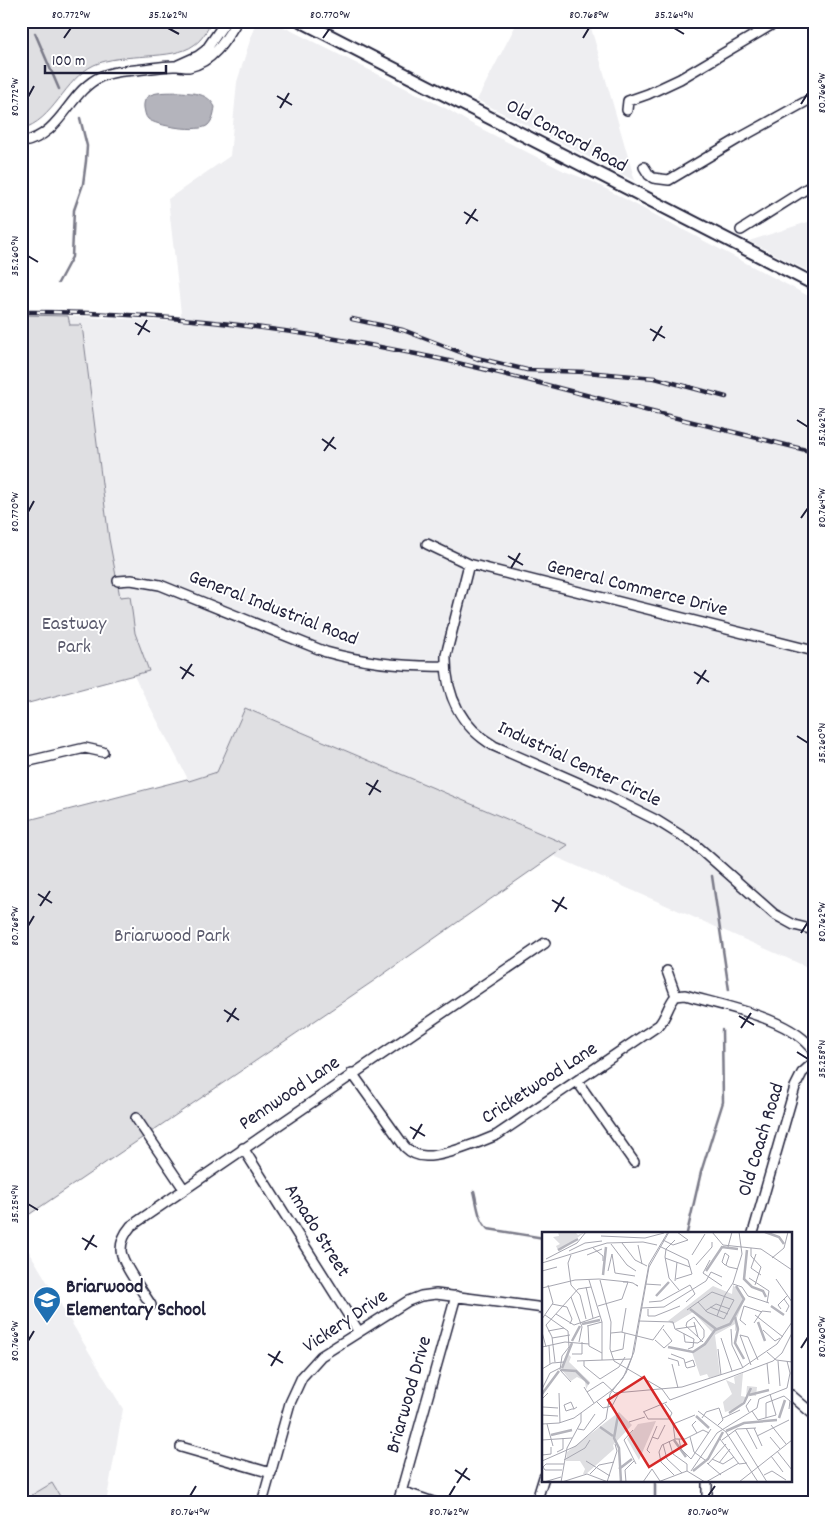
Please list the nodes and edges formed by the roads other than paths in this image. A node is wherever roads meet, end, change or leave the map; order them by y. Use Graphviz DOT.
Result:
graph roads {
  1 [pos="226,21"];
  2 [pos="237,21"];
  3 [pos="301,21"];
  4 [pos="778,21"];
  5 [pos="178,66"];
  6 [pos="814,97"];
  7 [pos="626,110"];
  8 [pos="21,143"];
  9 [pos="644,167"];
  10 [pos="814,184"];
  11 [pos="740,230"];
  12 [pos="814,284"];
  13 [pos="426,544"];
  14 [pos="468,564"];
  15 [pos="118,581"];
  16 [pos="814,651"];
  17 [pos="446,666"];
  18 [pos="104,752"];
  19 [pos="21,763"];
  20 [pos="814,930"];
  21 [pos="545,943"];
  22 [pos="667,971"];
  23 [pos="676,996"];
  24 [pos="814,1052"];
  25 [pos="814,1062"];
  26 [pos="352,1073"];
  27 [pos="577,1081"];
  28 [pos="136,1118"];
  29 [pos="243,1148"];
  30 [pos="634,1162"];
  31 [pos="184,1188"];
  32 [pos="753,1232"];
  33 [pos="456,1296"];
  34 [pos="151,1305"];
  35 [pos="542,1308"];
  36 [pos="359,1332"];
  37 [pos="792,1396"];
  38 [pos="814,1415"];
  39 [pos="181,1447"];
  40 [pos="270,1473"];
  41 [pos="542,1482"];
  42 [pos="707,1482"];
  43 [pos="401,1492"];
  44 [pos="262,1503"];
  45 [pos="398,1503"];
  46 [pos="436,1503"];
  47 [pos="536,1503"];
  48 [pos="707,1503"];
  1 -- 5 [label="street"];
  2 -- 5 [label="street"];
  3 -- 12 [label="street, Old Concord Road"];
  4 -- 7 [label="street"];
  5 -- 8 [label="street"];
  6 -- 9 [label="street"];
  10 -- 11 [label="street"];
  13 -- 14 [label="street, General Commerce Drive"];
  14 -- 16 [label="street, General Commerce Drive"];
  14 -- 17 [label="street, Industrial Center Circle"];
  15 -- 17 [label="street, General Industrial Road"];
  17 -- 20 [label="street, Industrial Center Circle"];
  18 -- 19 [label="street"];
  21 -- 26 [label="street, Pennwood Lane"];
  22 -- 23 [label="street"];
  23 -- 24 [label="street"];
  23 -- 27 [label="street, Cricketwood Lane"];
  25 -- 32 [label="street, Old Coach Road"];
  26 -- 27 [label="street, Cricketwood Lane"];
  26 -- 29 [label="street, Pennwood Lane"];
  27 -- 30 [label="street"];
  28 -- 31 [label="street"];
  29 -- 31 [label="street, Pennwood Lane"];
  29 -- 36 [label="street, Amado Street"];
  31 -- 34 [label="street, Pennwood Lane"];
  33 -- 35 [label="street, Vickery Drive"];
  33 -- 36 [label="street, Vickery Drive"];
  33 -- 43 [label="street, Briarwood Drive"];
  36 -- 40 [label="street, Vickery Drive"];
  37 -- 38 [label="street"];
  39 -- 40 [label="street"];
  40 -- 44 [label="street, Vickery Drive"];
  41 -- 47 [label="street"];
  42 -- 48 [label="street"];
  43 -- 45 [label="street, Briarwood Drive"];
  43 -- 46 [label="street"];
}
